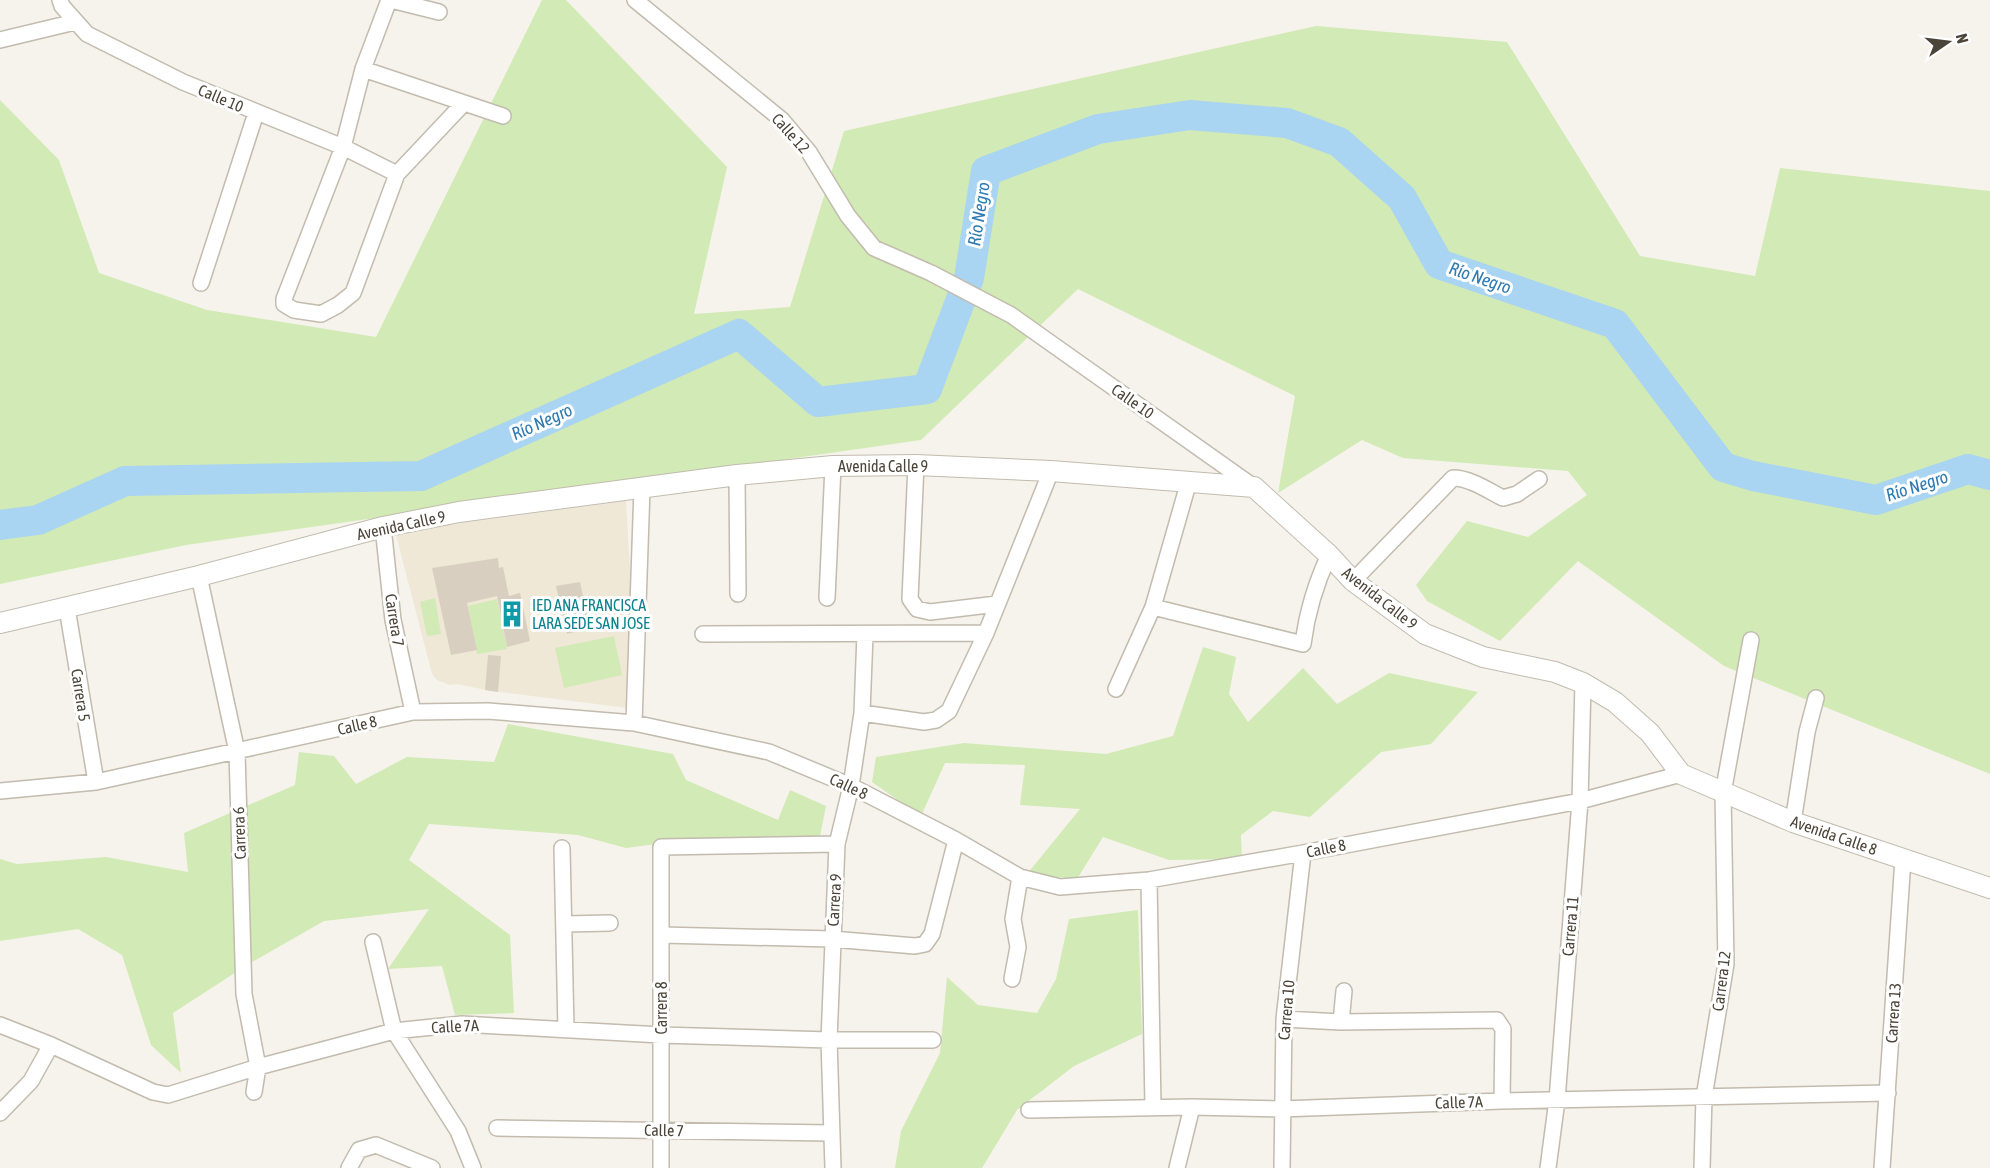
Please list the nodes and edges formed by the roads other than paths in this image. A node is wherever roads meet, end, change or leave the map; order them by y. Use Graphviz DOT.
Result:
graph roads {
  1 [pos="60,0"];
  2 [pos="390,0"];
  3 [pos="635,0"];
  4 [pos="439,12"];
  5 [pos="75,22"];
  6 [pos="0,40"];
  7 [pos="363,69"];
  8 [pos="463,104"];
  9 [pos="256,113"];
  10 [pos="503,116"];
  11 [pos="342,147"];
  12 [pos="397,174"];
  13 [pos="201,283"];
  14 [pos="1011,315"];
  15 [pos="916,465"];
  16 [pos="833,466"];
  17 [pos="1051,471"];
  18 [pos="737,475"];
  19 [pos="1539,479"];
  20 [pos="1189,482"];
  21 [pos="1254,487"];
  22 [pos="642,488"];
  23 [pos="383,527"];
  24 [pos="1329,555"];
  25 [pos="199,576"];
  26 [pos="1353,581"];
  27 [pos="738,594"];
  28 [pos="827,598"];
  29 [pos="997,604"];
  30 [pos="1153,607"];
  31 [pos="67,608"];
  32 [pos="0,623"];
  33 [pos="986,633"];
  34 [pos="703,634"];
  35 [pos="866,634"];
  36 [pos="1750,640"];
  37 [pos="1583,683"];
  38 [pos="1116,689"];
  39 [pos="1816,699"];
  40 [pos="413,712"];
  41 [pos="862,713"];
  42 [pos="634,723"];
  43 [pos="237,752"];
  44 [pos="1681,774"];
  45 [pos="96,782"];
  46 [pos="851,786"];
  47 [pos="0,791"];
  48 [pos="1723,793"];
  49 [pos="1580,801"];
  50 [pos="1793,822"];
  51 [pos="956,840"];
  52 [pos="837,844"];
  53 [pos="562,848"];
  54 [pos="1303,853"];
  55 [pos="1903,859"];
  56 [pos="1020,877"];
  57 [pos="1149,880"];
  58 [pos="1990,888"];
  59 [pos="610,923"];
  60 [pos="565,924"];
  61 [pos="661,935"];
  62 [pos="832,939"];
  63 [pos="373,942"];
  64 [pos="1012,979"];
  65 [pos="1344,991"];
  66 [pos="1284,1019"];
  67 [pos="1341,1022"];
  68 [pos="0,1025"];
  69 [pos="566,1029"];
  70 [pos="394,1030"];
  71 [pos="661,1035"];
  72 [pos="829,1040"];
  73 [pos="933,1040"];
  74 [pos="51,1045"];
  75 [pos="258,1067"];
  76 [pos="254,1092"];
  77 [pos="1888,1093"];
  78 [pos="1704,1097"];
  79 [pos="1557,1100"];
  80 [pos="1502,1101"];
  81 [pos="1153,1107"];
  82 [pos="1192,1107"];
  83 [pos="1281,1109"];
  84 [pos="1029,1110"];
  85 [pos="0,1113"];
  86 [pos="497,1128"];
  87 [pos="661,1130"];
  88 [pos="831,1133"];
  89 [pos="349,1168"];
  90 [pos="432,1168"];
  91 [pos="473,1168"];
  92 [pos="661,1168"];
  93 [pos="833,1168"];
  94 [pos="1177,1168"];
  95 [pos="1282,1168"];
  96 [pos="1548,1168"];
  97 [pos="1702,1168"];
  98 [pos="1882,1168"];
  1 -- 5 [label="street, Calle 10"];
  2 -- 4 [label="street"];
  2 -- 7 [label="street"];
  3 -- 14 [label="street, Calle 12"];
  5 -- 6 [label="street"];
  5 -- 9 [label="street, Calle 10"];
  7 -- 8 [label="street"];
  7 -- 11 [label="street"];
  8 -- 10 [label="street"];
  8 -- 12 [label="street"];
  9 -- 11 [label="street, Calle 10"];
  9 -- 13 [label="street"];
  11 -- 12 [label="street, Calle 10"];
  11 -- 12 [label="street"];
  14 -- 21 [label="street, Calle 10"];
  15 -- 16 [label="street, Avenida Calle 9"];
  15 -- 17 [label="street, Avenida Calle 9"];
  15 -- 29 [label="street"];
  16 -- 18 [label="street, Avenida Calle 9"];
  16 -- 28 [label="street"];
  17 -- 20 [label="street, Avenida Calle 9"];
  17 -- 29 [label="street"];
  18 -- 22 [label="street, Avenida Calle 9"];
  18 -- 27 [label="street"];
  19 -- 26 [label="street"];
  20 -- 21 [label="street, Avenida Calle 9"];
  20 -- 30 [label="street"];
  21 -- 24 [label="street, Avenida Calle 9"];
  22 -- 23 [label="street, Avenida Calle 9"];
  22 -- 42 [label="street"];
  23 -- 25 [label="street, Avenida Calle 9"];
  23 -- 40 [label="street, Carrera 7"];
  24 -- 26 [label="street, Avenida Calle 9"];
  24 -- 30 [label="street"];
  25 -- 31 [label="street, Avenida Calle 9"];
  25 -- 43 [label="street, Carrera 6"];
  26 -- 37 [label="street, Avenida Calle 9"];
  29 -- 33 [label="street"];
  30 -- 38 [label="street"];
  31 -- 32 [label="street, Avenida Calle 9"];
  31 -- 45 [label="street, Carrera 5"];
  33 -- 35 [label="street"];
  33 -- 41 [label="street"];
  34 -- 35 [label="street"];
  35 -- 41 [label="street, Carrera 9"];
  36 -- 48 [label="street, Carrera 12"];
  37 -- 44 [label="street, Avenida Calle 9"];
  37 -- 49 [label="street, Carrera 11"];
  39 -- 50 [label="street"];
  40 -- 42 [label="street, Calle 8"];
  40 -- 43 [label="street, Calle 8"];
  41 -- 46 [label="street, Carrera 9"];
  42 -- 46 [label="street, Calle 8"];
  43 -- 45 [label="street, Calle 8"];
  43 -- 75 [label="street, Carrera 6"];
  44 -- 48 [label="street, Avenida Calle 8"];
  44 -- 49 [label="street, Calle 8"];
  45 -- 47 [label="street, Calle 8"];
  46 -- 51 [label="street, Calle 8"];
  46 -- 52 [label="street, Carrera 9"];
  48 -- 50 [label="street, Avenida Calle 8"];
  48 -- 78 [label="street, Carrera 12"];
  49 -- 54 [label="street, Calle 8"];
  49 -- 79 [label="street, Carrera 11"];
  50 -- 55 [label="street, Avenida Calle 8"];
  51 -- 56 [label="street, Calle 8"];
  51 -- 62 [label="street"];
  52 -- 61 [label="street, Carrera 8"];
  52 -- 62 [label="street, Carrera 9"];
  53 -- 60 [label="street"];
  54 -- 57 [label="street, Calle 8"];
  54 -- 66 [label="street, Carrera 10"];
  55 -- 58 [label="street, Avenida Calle 8"];
  55 -- 77 [label="street, Carrera 13"];
  56 -- 57 [label="street, Calle 8"];
  56 -- 64 [label="street"];
  57 -- 81 [label="street"];
  59 -- 60 [label="street"];
  60 -- 69 [label="street"];
  61 -- 62 [label="street"];
  61 -- 71 [label="street, Carrera 8"];
  62 -- 72 [label="street, Carrera 9"];
  63 -- 70 [label="street"];
  65 -- 67 [label="street"];
  66 -- 67 [label="street"];
  66 -- 83 [label="street, Carrera 10"];
  67 -- 80 [label="street"];
  68 -- 74 [label="street, Calle 7A"];
  69 -- 70 [label="street, Calle 7A"];
  69 -- 71 [label="street, Calle 7A"];
  70 -- 75 [label="street, Calle 7A"];
  70 -- 91 [label="street"];
  71 -- 72 [label="street, Calle 7A"];
  71 -- 87 [label="street, Carrera 8"];
  72 -- 73 [label="street, Calle 7A"];
  72 -- 88 [label="street, Carrera 9"];
  74 -- 75 [label="street, Calle 7A"];
  74 -- 85 [label="street"];
  75 -- 76 [label="street, Carrera 6"];
  77 -- 78 [label="street, Calle 7A"];
  77 -- 98 [label="street, Carrera 13"];
  78 -- 79 [label="street, Calle 7A"];
  78 -- 97 [label="street, Carrera 12"];
  79 -- 80 [label="street, Calle 7A"];
  79 -- 96 [label="street, Carrera 11"];
  80 -- 83 [label="street, Calle 7A"];
  81 -- 82 [label="street, Calle 7A"];
  81 -- 84 [label="street, Calle 7A"];
  82 -- 83 [label="street, Calle 7A"];
  82 -- 94 [label="street"];
  83 -- 95 [label="street, Carrera 10"];
  86 -- 87 [label="street, Calle 7"];
  87 -- 88 [label="street, Calle 7"];
  87 -- 92 [label="street, Carrera 8"];
  88 -- 93 [label="street, Carrera 9"];
  89 -- 90 [label="street"];
}
